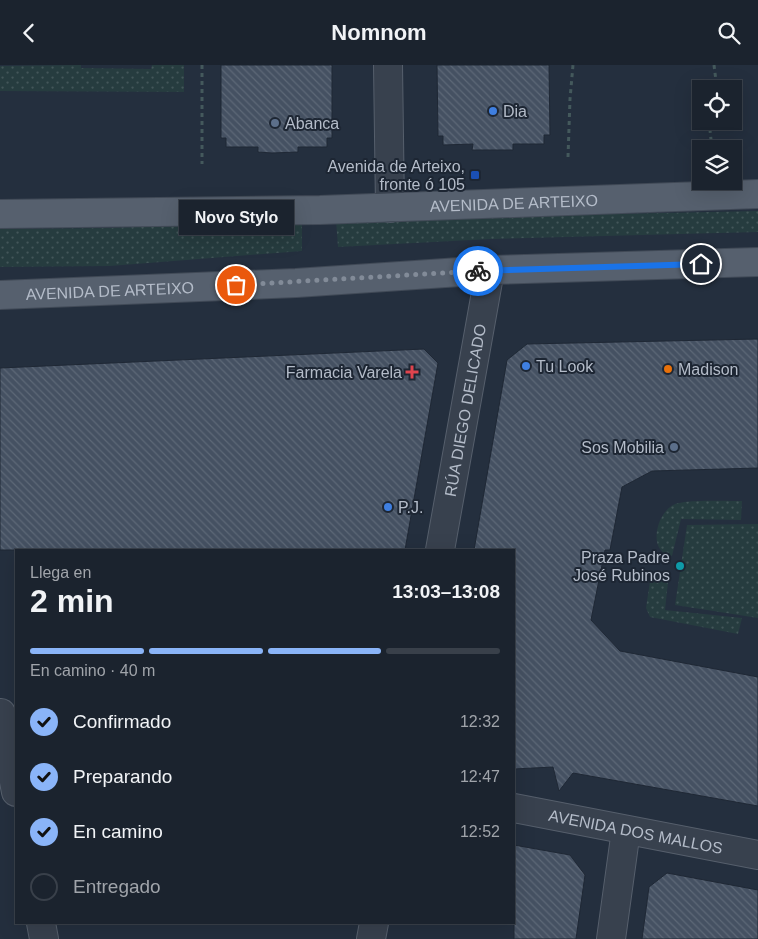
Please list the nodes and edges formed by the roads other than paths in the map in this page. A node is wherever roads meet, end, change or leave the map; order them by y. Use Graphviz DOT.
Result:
graph roads {
  1 [pos="388,65"];
  2 [pos="758,194"];
  3 [pos="390,207"];
  4 [pos="0,214"];
  5 [pos="758,262"];
  6 [pos="490,270"];
  7 [pos="0,295"];
  8 [pos="440,549"];
  9 [pos="6,714"];
  10 [pos="15,784"];
  11 [pos="515,808"];
  12 [pos="626,830"];
  13 [pos="758,855"];
  14 [pos="41,924"];
  15 [pos="374,924"];
  16 [pos="44,939"];
  17 [pos="371,939"];
  18 [pos="611,939"];
  1 -- 3 [label="street"];
  2 -- 3 [label="main road, AVENIDA DE ARTEIXO"];
  3 -- 4 [label="main road, AVENIDA DE ARTEIXO"];
  5 -- 6 [label="main road, AVENIDA DE ARTEIXO"];
  6 -- 7 [label="main road, AVENIDA DE ARTEIXO"];
  6 -- 8 [label="street, RÚA DIEGO DELICADO"];
  9 -- 10 [label="street"];
  11 -- 12 [label="street, AVENIDA DOS MALLOS"];
  12 -- 13 [label="street, AVENIDA DOS MALLOS"];
  12 -- 18 [label="street"];
  14 -- 16 [label="street"];
  15 -- 17 [label="street"];
}
